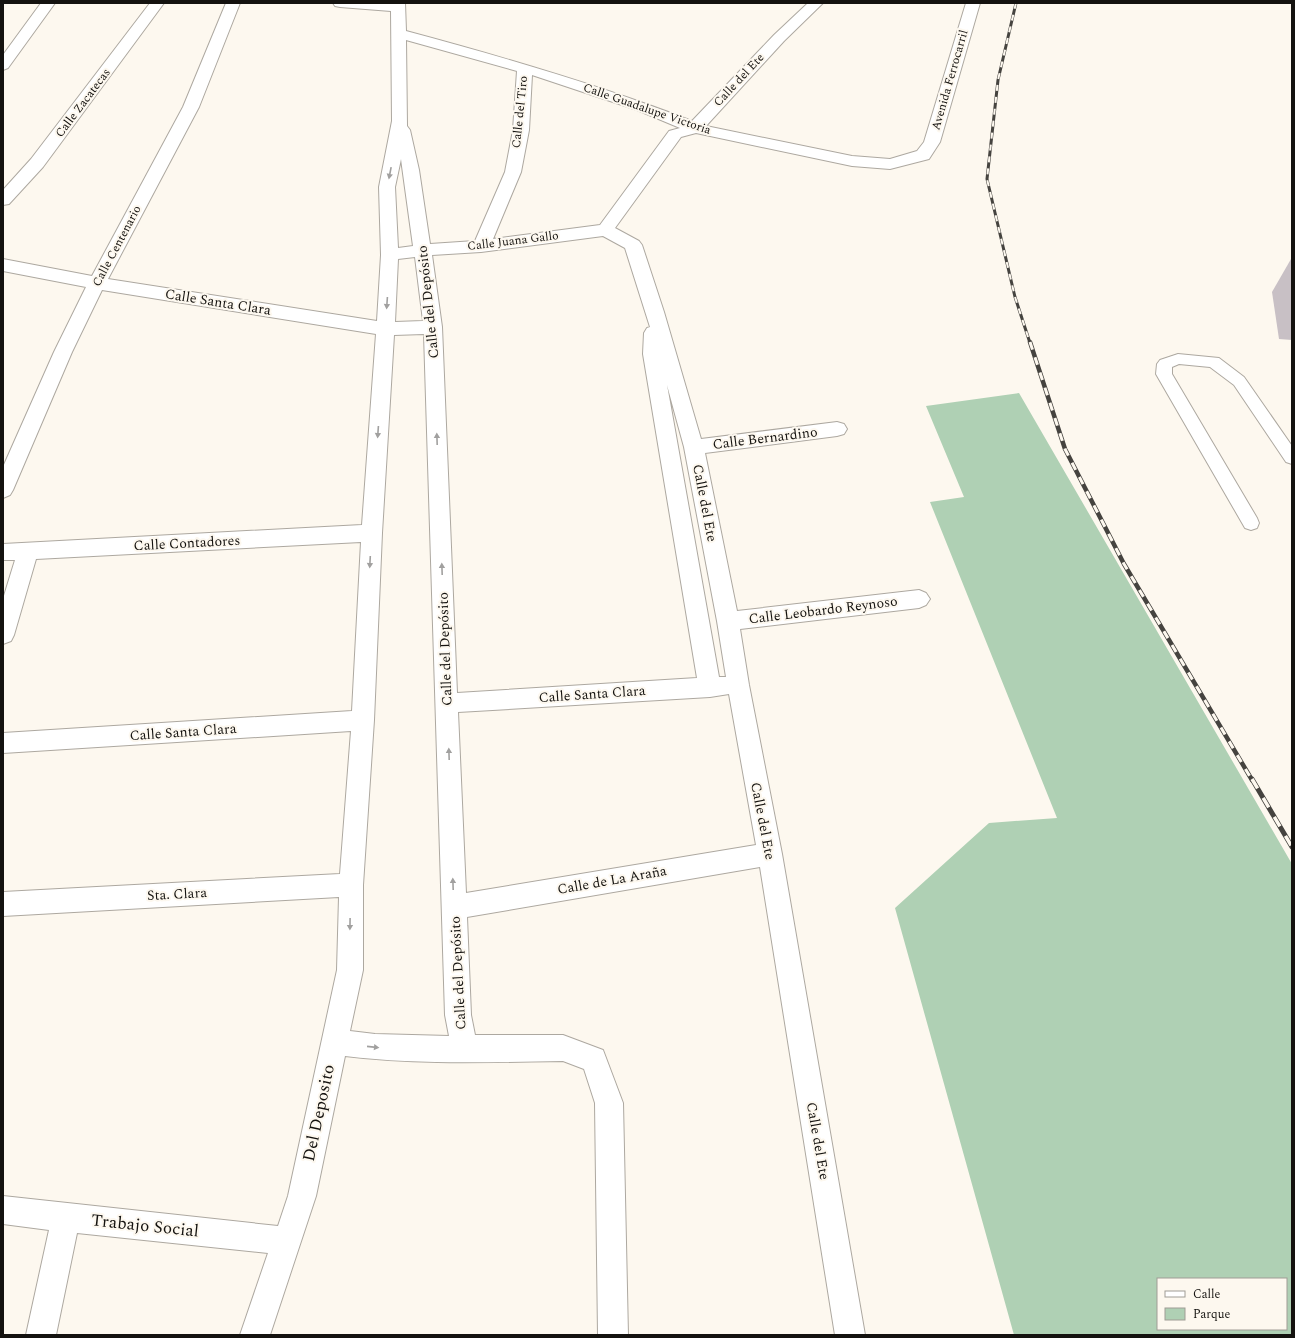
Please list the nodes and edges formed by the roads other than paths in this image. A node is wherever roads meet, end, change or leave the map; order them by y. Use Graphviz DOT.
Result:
graph roads {
  1 [pos="48,3"];
  2 [pos="158,3"];
  3 [pos="234,3"];
  4 [pos="340,3"];
  5 [pos="816,3"];
  6 [pos="973,3"];
  7 [pos="398,5"];
  8 [pos="398,33"];
  9 [pos="3,65"];
  10 [pos="525,68"];
  11 [pos="400,121"];
  12 [pos="695,128"];
  13 [pos="923,155"];
  14 [pos="3,200"];
  15 [pos="606,230"];
  16 [pos="481,246"];
  17 [pos="422,250"];
  18 [pos="390,255"];
  19 [pos="3,265"];
  20 [pos="97,283"];
  21 [pos="655,312"];
  22 [pos="434,327"];
  23 [pos="385,329"];
  24 [pos="837,429"];
  25 [pos="694,447"];
  26 [pos="1292,458"];
  27 [pos="3,490"];
  28 [pos="1251,523"];
  29 [pos="372,533"];
  30 [pos="3,552"];
  31 [pos="28,552"];
  32 [pos="918,599"];
  33 [pos="728,622"];
  34 [pos="3,635"];
  35 [pos="738,686"];
  36 [pos="710,687"];
  37 [pos="447,703"];
  38 [pos="363,720"];
  39 [pos="3,743"];
  40 [pos="770,854"];
  41 [pos="351,885"];
  42 [pos="3,904"];
  43 [pos="454,907"];
  44 [pos="334,1042"];
  45 [pos="464,1049"];
  46 [pos="3,1210"];
  47 [pos="66,1218"];
  48 [pos="288,1241"];
  49 [pos="41,1335"];
  50 [pos="255,1335"];
  51 [pos="613,1335"];
  52 [pos="850,1335"];
  1 -- 9 [label="street"];
  2 -- 14 [label="street, Calle Zacatecas"];
  3 -- 20 [label="street, Calle Centenario"];
  4 -- 7 [label="street"];
  5 -- 12 [label="street, Calle del Ete"];
  6 -- 13 [label="street, Avenida Ferrocarril"];
  7 -- 8 [label="street, Calle del Depósito"];
  8 -- 10 [label="street, Calle Guadalupe Victoria"];
  8 -- 11 [label="street, Calle del Depósito"];
  10 -- 12 [label="street, Calle Guadalupe Victoria"];
  10 -- 16 [label="street, Calle del Tiro"];
  11 -- 17 [label="street, Calle del Depósito"];
  11 -- 18 [label="street, Calle del Depósito, one-way"];
  12 -- 13 [label="street, Calle Guadalupe Victoria"];
  12 -- 15 [label="street"];
  15 -- 16 [label="street, Calle Juana Gallo"];
  15 -- 21 [label="street, Calle del Ete"];
  16 -- 17 [label="street, Calle Juana Gallo"];
  17 -- 18 [label="street, Calle Juana Gallo"];
  17 -- 22 [label="street, Calle del Depósito"];
  18 -- 23 [label="street, Calle del Depósito, one-way"];
  19 -- 20 [label="street, Calle Santa Clara"];
  20 -- 23 [label="street, Calle Santa Clara"];
  20 -- 27 [label="street, Calle Centenario"];
  21 -- 25 [label="street, Calle del Ete"];
  21 -- 36 [label="street, Calle del Ete"];
  22 -- 23 [label="street, Calle Santa Clara"];
  37 -- 22 [label="street, Calle del Depósito, one-way"];
  23 -- 29 [label="street, Calle del Depósito, one-way"];
  24 -- 25 [label="street, Calle Bernardino"];
  25 -- 33 [label="street, Calle del Ete"];
  26 -- 28 [label="lane"];
  29 -- 31 [label="street, Calle Contadores"];
  29 -- 38 [label="street, Calle del Depósito, one-way"];
  30 -- 31 [label="street, Calle Contadores"];
  31 -- 34 [label="street"];
  32 -- 33 [label="street, Calle Leobardo Reynoso"];
  33 -- 35 [label="street, Calle del Ete"];
  35 -- 36 [label="street, Calle Santa Clara"];
  35 -- 40 [label="street, Calle del Ete"];
  36 -- 37 [label="street, Calle Santa Clara"];
  43 -- 37 [label="street, Calle del Depósito, one-way"];
  38 -- 39 [label="street, Calle Santa Clara"];
  38 -- 41 [label="street, Calle del Depósito"];
  40 -- 43 [label="street, Calle de La Araña"];
  40 -- 52 [label="street, Calle del Ete"];
  41 -- 42 [label="street, Sta. Clara"];
  41 -- 44 [label="street, Del Deposito, one-way"];
  43 -- 45 [label="street, Calle del Depósito"];
  44 -- 45 [label="street, Calle del Depósito, one-way"];
  44 -- 48 [label="street, Del Deposito"];
  45 -- 51 [label="street"];
  46 -- 47 [label="street, Trabajo Social"];
  47 -- 48 [label="street, Trabajo Social"];
  47 -- 49 [label="street"];
  48 -- 50 [label="street, Del Deposito"];
}
